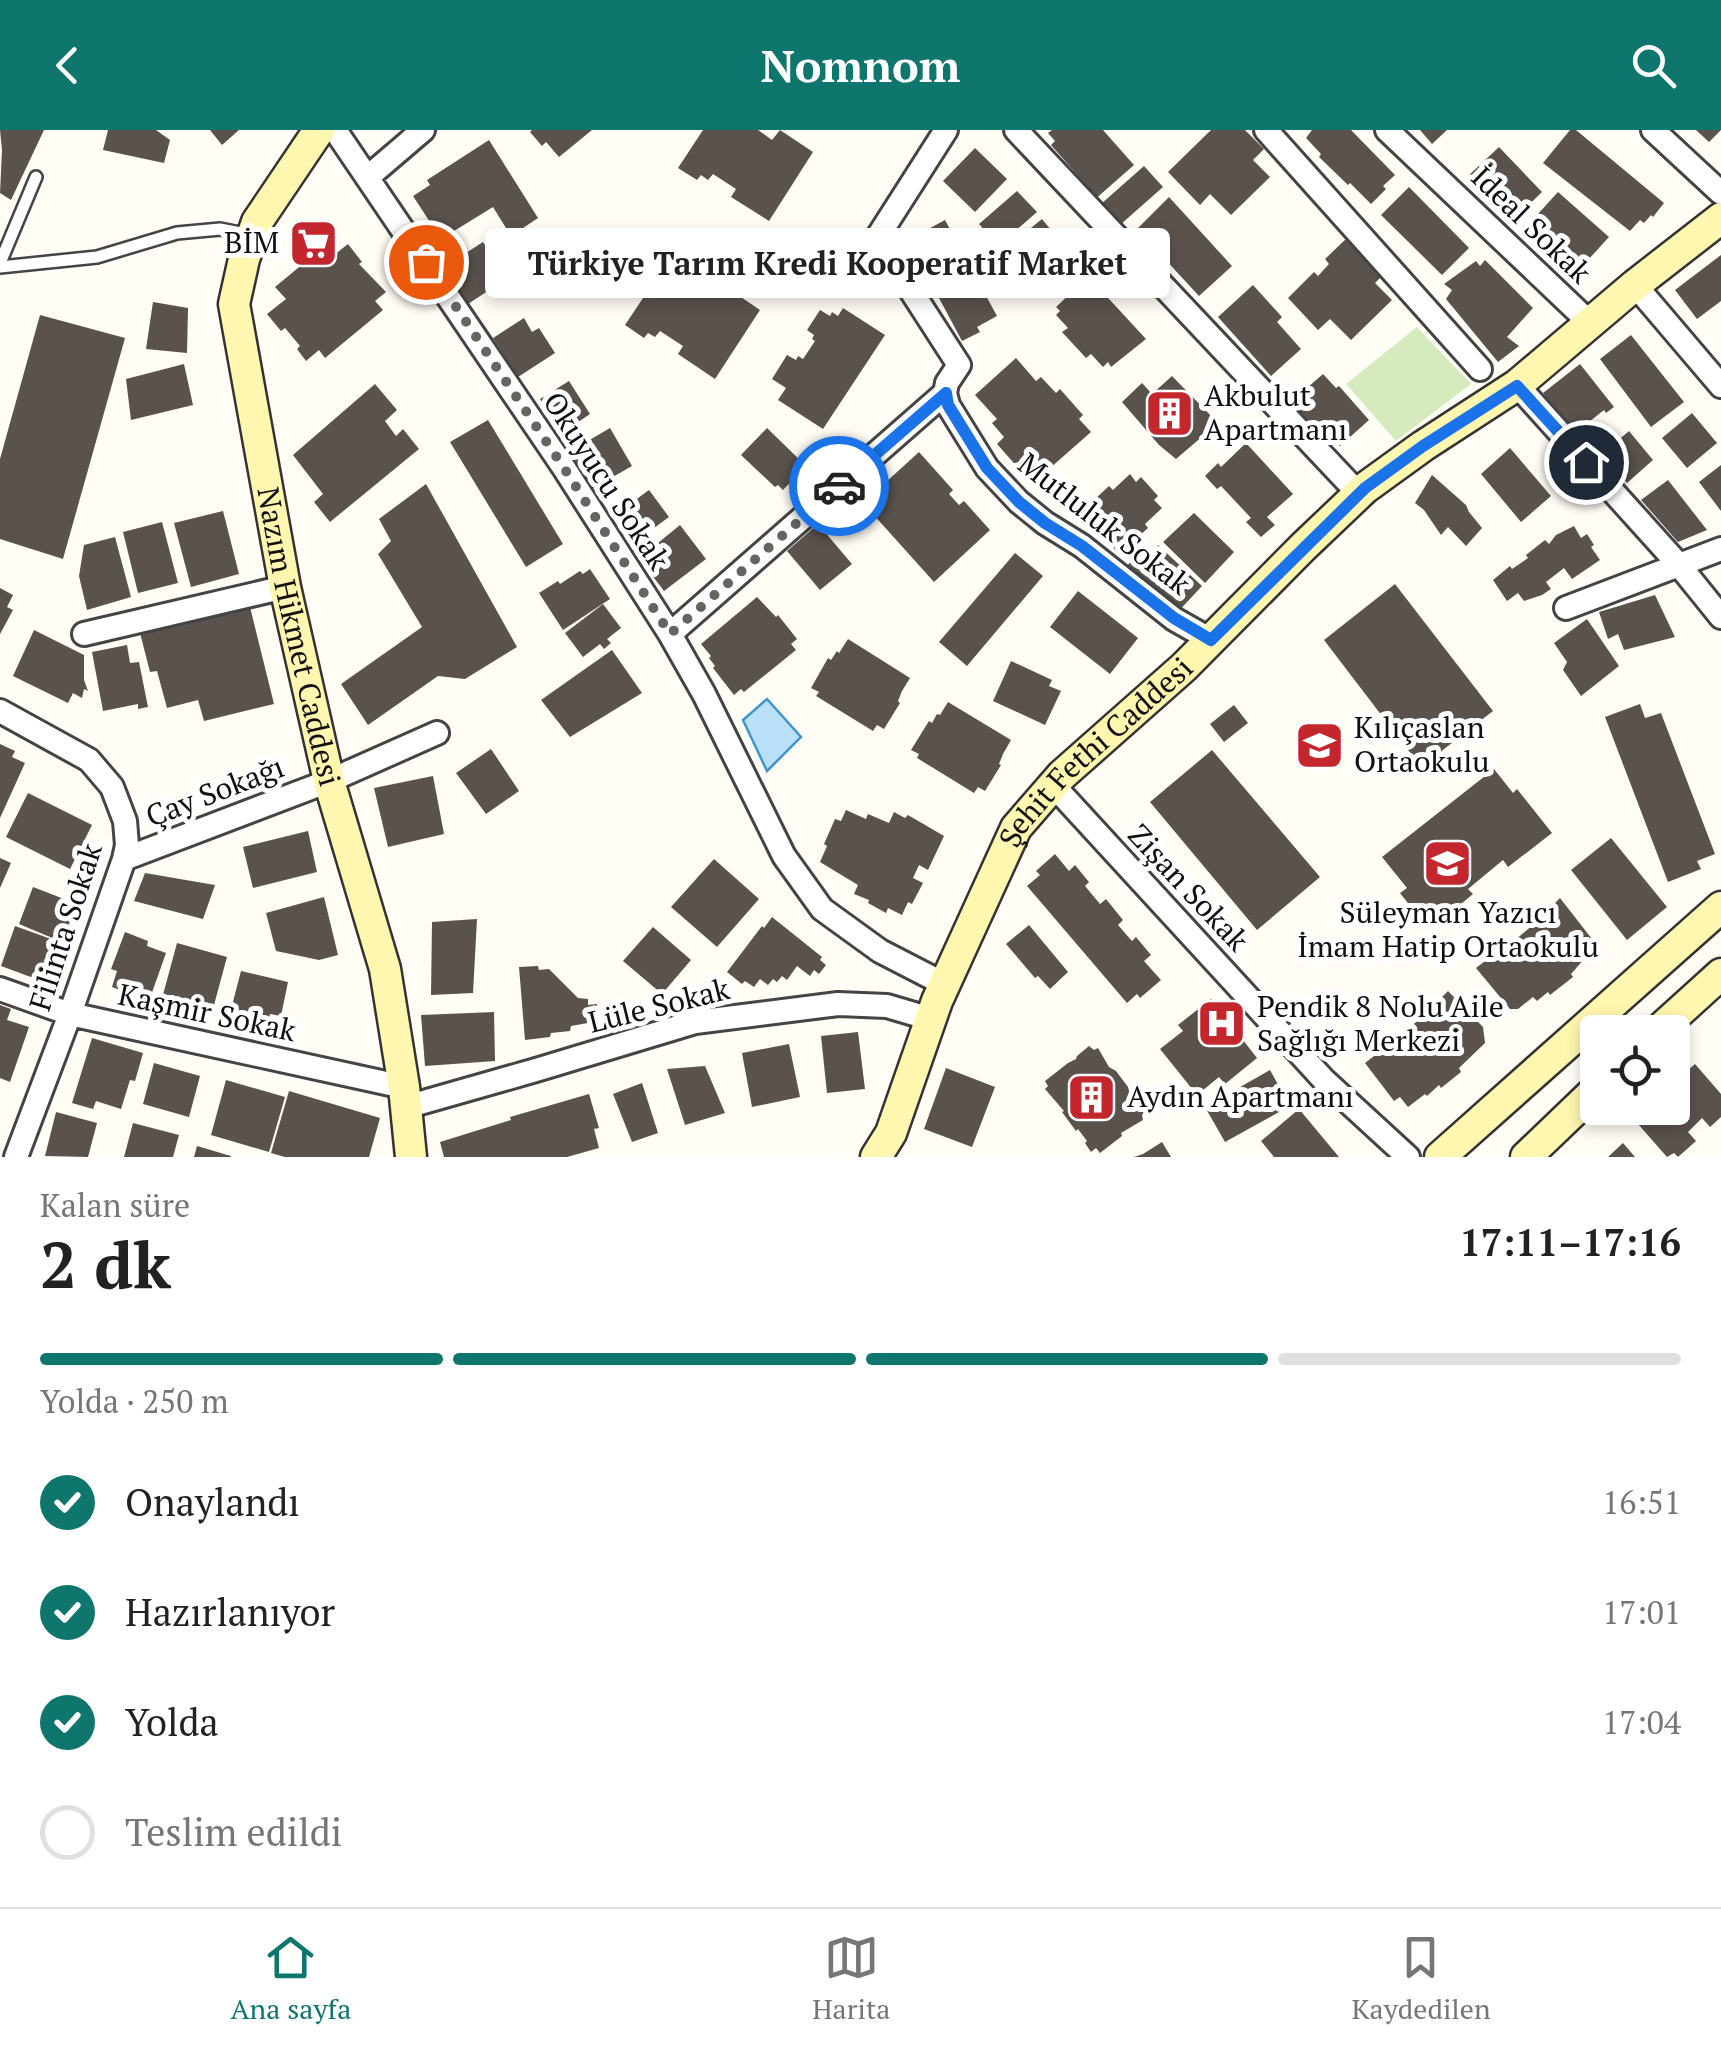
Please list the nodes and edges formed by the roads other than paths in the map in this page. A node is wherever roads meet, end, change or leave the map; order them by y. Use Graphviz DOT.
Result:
graph roads {
  1 [pos="319,130"];
  2 [pos="335,130"];
  3 [pos="423,130"];
  4 [pos="946,130"];
  5 [pos="1016,130"];
  6 [pos="1266,130"];
  7 [pos="1386,130"];
  8 [pos="1653,130"];
  9 [pos="36,177"];
  10 [pos="368,177"];
  11 [pos="1721,193"];
  12 [pos="1721,218"];
  13 [pos="252,235"];
  14 [pos="0,265"];
  15 [pos="1636,284"];
  16 [pos="1590,323"];
  17 [pos="1480,369"];
  18 [pos="1517,386"];
  19 [pos="1721,386"];
  20 [pos="946,393"];
  21 [pos="1358,494"];
  22 [pos="1721,549"];
  23 [pos="1679,565"];
  24 [pos="285,587"];
  25 [pos="1566,608"];
  26 [pos="1721,617"];
  27 [pos="84,634"];
  28 [pos="670,634"];
  29 [pos="1211,640"];
  30 [pos="0,712"];
  31 [pos="437,733"];
  32 [pos="329,781"];
  33 [pos="1053,785"];
  34 [pos="124,859"];
  35 [pos="1721,907"];
  36 [pos="1721,974"];
  37 [pos="944,984"];
  38 [pos="0,989"];
  39 [pos="70,1014"];
  40 [pos="1676,1015"];
  41 [pos="931,1019"];
  42 [pos="405,1097"];
  43 [pos="1580,1105"];
  44 [pos="16,1157"];
  45 [pos="411,1157"];
  46 [pos="876,1157"];
  47 [pos="1408,1157"];
  48 [pos="1440,1157"];
  49 [pos="1526,1157"];
  1 -- 13 [label="street, Nazım Hikmet Caddesi"];
  2 -- 10 [label="street, Okuyucu Sokak"];
  3 -- 10 [label="street"];
  4 -- 20 [label="street, Mutluluk Sokak"];
  5 -- 21 [label="street"];
  6 -- 17 [label="street"];
  7 -- 16 [label="street, İdeal Sokak"];
  8 -- 11 [label="street"];
  9 -- 14 [label="lane"];
  10 -- 28 [label="street, Okuyucu Sokak"];
  12 -- 15 [label="street, Şehit Fethi Caddesi"];
  13 -- 14 [label="lane"];
  13 -- 24 [label="street, Nazım Hikmet Caddesi"];
  15 -- 16 [label="street, Şehit Fethi Caddesi"];
  15 -- 19 [label="street"];
  16 -- 18 [label="street, Şehit Fethi Caddesi"];
  18 -- 21 [label="street, Şehit Fethi Caddesi"];
  18 -- 23 [label="street"];
  20 -- 28 [label="street"];
  20 -- 29 [label="street, Mutluluk Sokak"];
  21 -- 29 [label="street, Şehit Fethi Caddesi"];
  22 -- 23 [label="street"];
  23 -- 25 [label="street"];
  23 -- 26 [label="street"];
  24 -- 27 [label="street"];
  24 -- 32 [label="street, Nazım Hikmet Caddesi"];
  28 -- 37 [label="street, Okuyucu Sokak"];
  29 -- 33 [label="street, Şehit Fethi Caddesi"];
  30 -- 34 [label="street, Filinta Sokak"];
  31 -- 32 [label="street, Çay Sokağı"];
  32 -- 34 [label="street, Çay Sokağı"];
  32 -- 42 [label="street, Nazım Hikmet Caddesi"];
  33 -- 37 [label="street, Şehit Fethi Caddesi"];
  33 -- 47 [label="street, Zişan Sokak"];
  34 -- 39 [label="street, Filinta Sokak"];
  35 -- 48 [label="street"];
  36 -- 40 [label="street"];
  37 -- 41 [label="street, Şehit Fethi Caddesi"];
  38 -- 39 [label="street, Kaşmir Sokak"];
  39 -- 42 [label="street, Kaşmir Sokak"];
  39 -- 44 [label="street, Filinta Sokak"];
  41 -- 42 [label="street, Lüle Sokak"];
  41 -- 46 [label="street, Şehit Fethi Caddesi"];
  42 -- 45 [label="street, Nazım Hikmet Caddesi"];
  43 -- 49 [label="street"];
}
